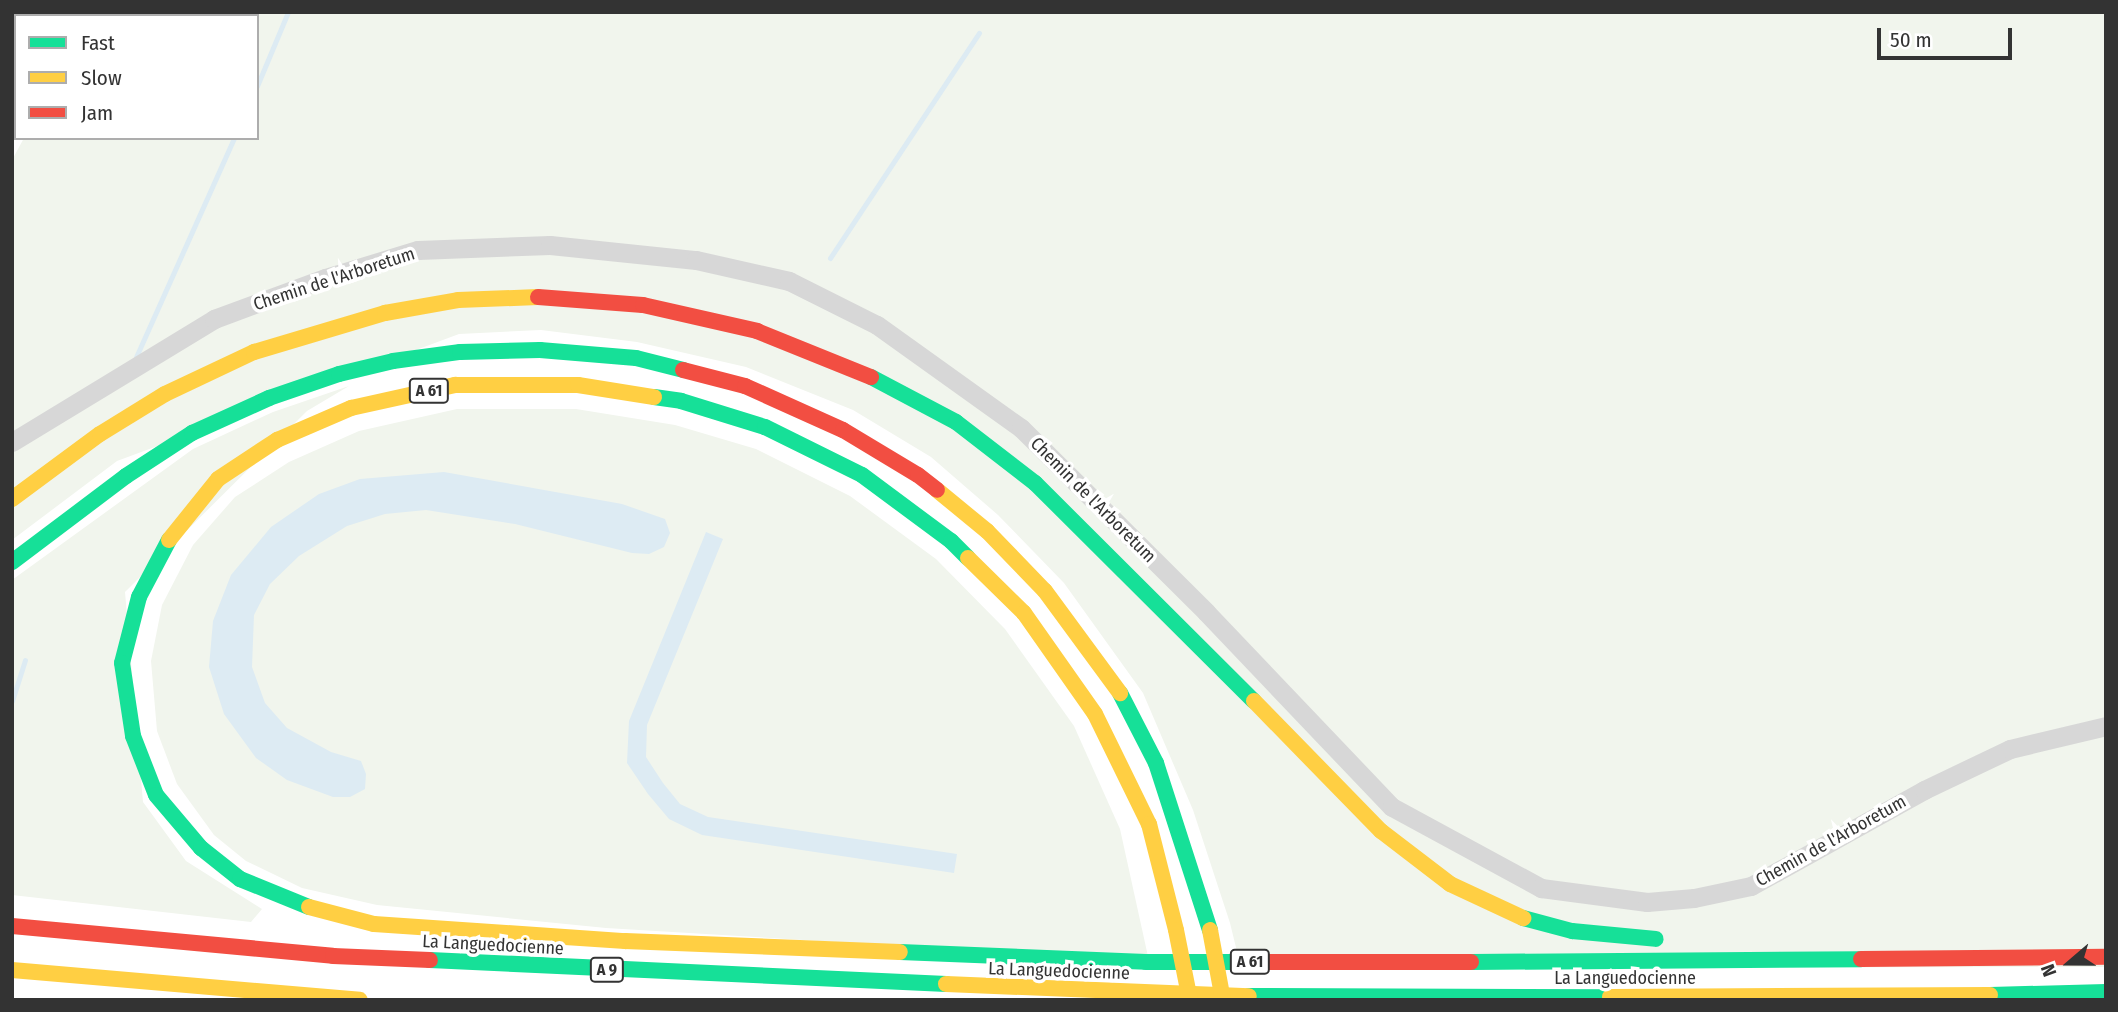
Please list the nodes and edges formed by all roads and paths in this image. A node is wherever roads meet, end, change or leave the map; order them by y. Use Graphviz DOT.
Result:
graph roads {
  1 [pos="12,442"];
  2 [pos="12,499"];
  3 [pos="12,562"];
  4 [pos="2106,726"];
  5 [pos="12,926"];
  6 [pos="1671,940"];
  7 [pos="1768,943"];
  8 [pos="1949,956"];
  9 [pos="2106,957"];
  10 [pos="12,970"];
  11 [pos="2106,992"];
  12 [pos="294,997"];
  13 [pos="360,1000"];
  14 [pos="1190,1000"];
  15 [pos="1223,1000"];
  1 -- 4 [label="street, Chemin de l'Arboretum"];
  2 -- 6 [label="highway"];
  3 -- 15 [label="highway, A 61, bridge"];
  5 -- 11 [label="highway, La Languedocienne / A 9"];
  7 -- 8 [label="highway"];
  8 -- 9 [label="highway, A 61"];
  8 -- 14 [label="highway, A 61, bridge"];
  10 -- 12 [label="highway"];
  12 -- 13 [label="highway"];
}
